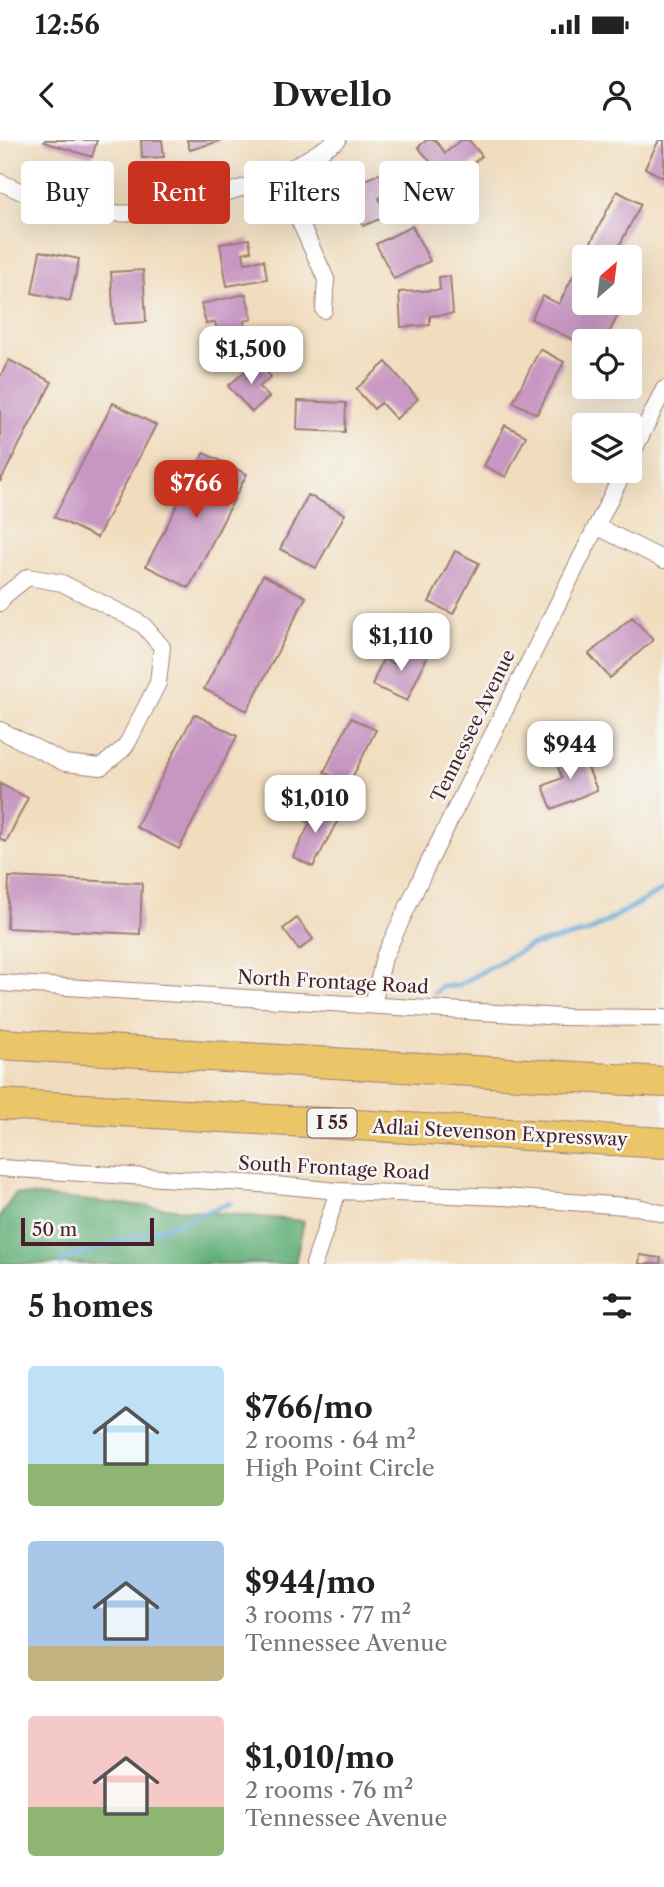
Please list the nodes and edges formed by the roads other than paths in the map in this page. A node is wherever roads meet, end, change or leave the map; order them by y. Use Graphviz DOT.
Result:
graph roads {
  1 [pos="338,140"];
  2 [pos="301,161"];
  3 [pos="0,181"];
  4 [pos="244,187"];
  5 [pos="301,224"];
  6 [pos="324,310"];
  7 [pos="664,389"];
  8 [pos="642,434"];
  9 [pos="618,483"];
  10 [pos="596,526"];
  11 [pos="664,560"];
  12 [pos="0,603"];
  13 [pos="0,730"];
  14 [pos="0,983"];
  15 [pos="373,1006"];
  16 [pos="664,1017"];
  17 [pos="0,1044"];
  18 [pos="664,1082"];
  19 [pos="0,1104"];
  20 [pos="664,1143"];
  21 [pos="0,1168"];
  22 [pos="338,1191"];
  23 [pos="664,1214"];
  24 [pos="314,1264"];
  1 -- 2 [label="street"];
  3 -- 4 [label="street"];
  5 -- 6 [label="street"];
  7 -- 8 [label="street"];
  9 -- 10 [label="street, Tennessee Avenue"];
  10 -- 11 [label="street"];
  10 -- 15 [label="street, Tennessee Avenue"];
  12 -- 13 [label="street"];
  14 -- 15 [label="street, North Frontage Road"];
  15 -- 16 [label="street, North Frontage Road"];
  17 -- 18 [label="highway"];
  19 -- 20 [label="highway, Adlai Stevenson Expressway / I 55"];
  21 -- 22 [label="street, South Frontage Road"];
  22 -- 23 [label="street, South Frontage Road"];
  22 -- 24 [label="street"];
}
